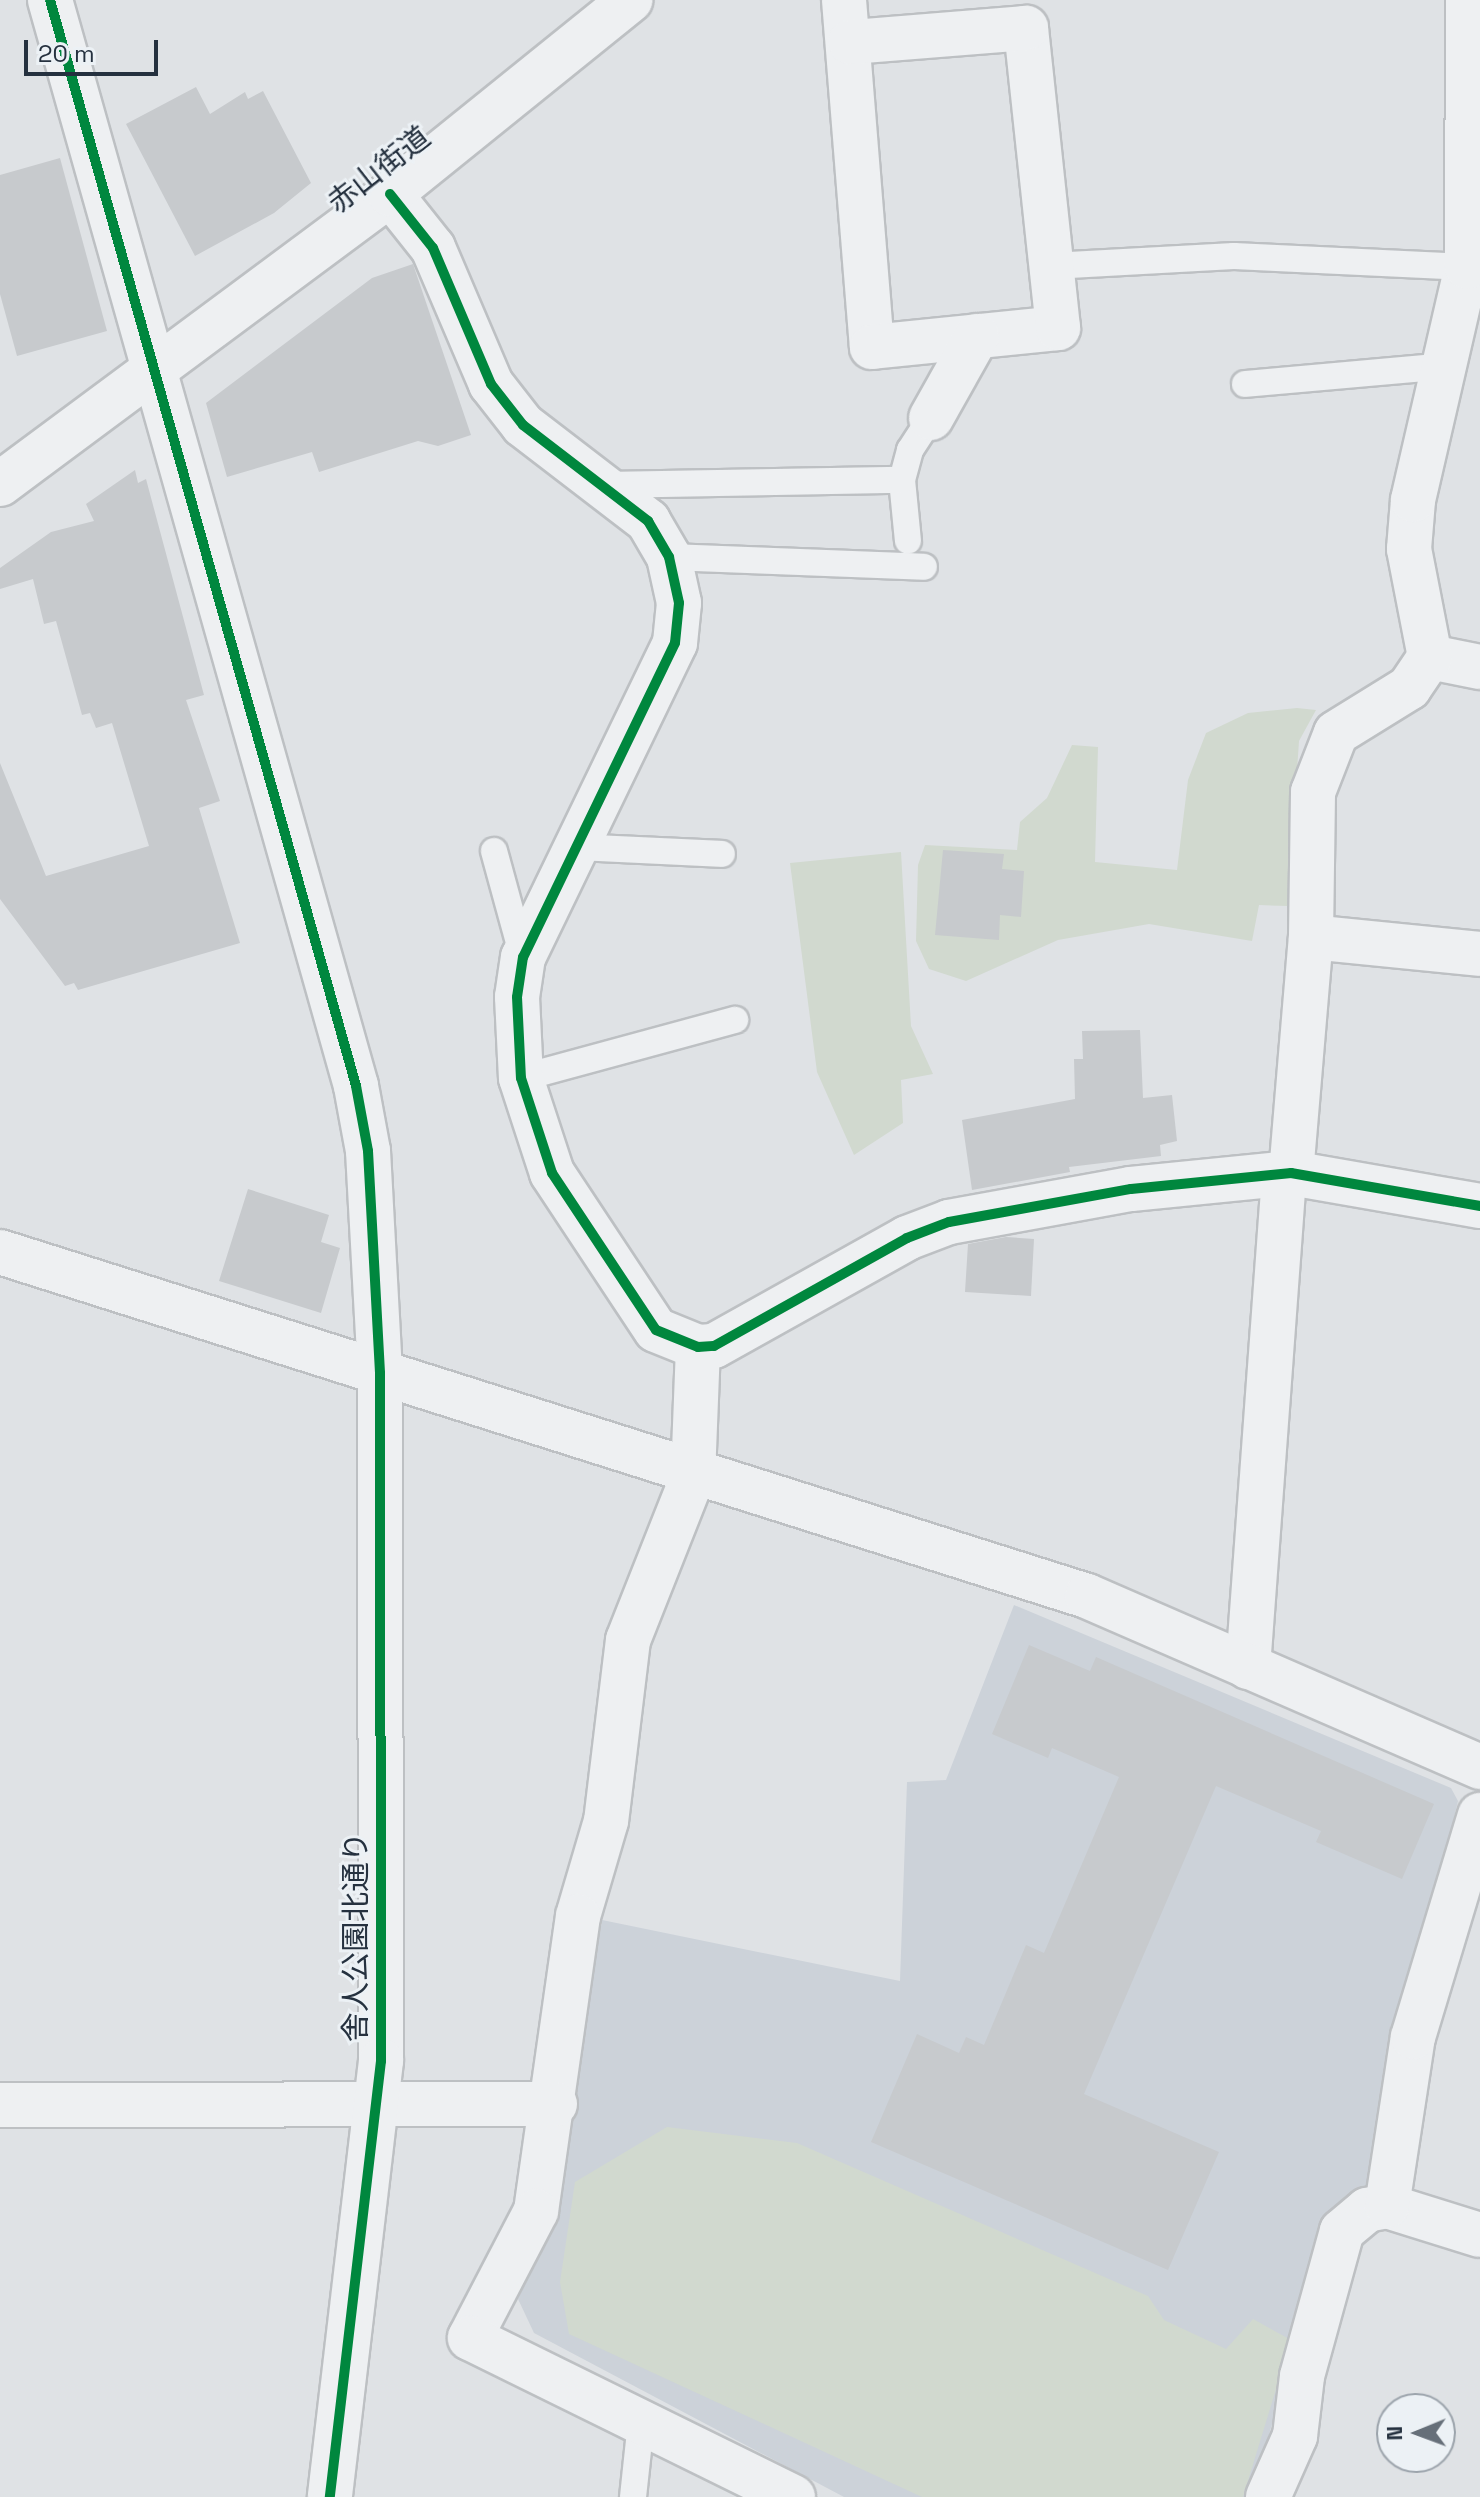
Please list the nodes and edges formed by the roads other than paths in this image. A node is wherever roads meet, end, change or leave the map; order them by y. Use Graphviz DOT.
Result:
graph roads {
  1 [pos="50,0"];
  2 [pos="630,0"];
  3 [pos="1468,0"];
  4 [pos="848,21"];
  5 [pos="390,194"];
  6 [pos="1051,266"];
  7 [pos="1470,291"];
  8 [pos="977,336"];
  9 [pos="1448,366"];
  10 [pos="152,370"];
  11 [pos="1245,384"];
  12 [pos="931,418"];
  13 [pos="902,480"];
  14 [pos="0,484"];
  15 [pos="605,485"];
  16 [pos="908,541"];
  17 [pos="669,557"];
  18 [pos="924,567"];
  19 [pos="1430,657"];
  20 [pos="1480,667"];
  21 [pos="575,847"];
  22 [pos="494,851"];
  23 [pos="722,854"];
  24 [pos="1311,937"];
  25 [pos="1480,954"];
  26 [pos="523,957"];
  27 [pos="735,1020"];
  28 [pos="521,1078"];
  29 [pos="1291,1173"];
  30 [pos="1480,1206"];
  31 [pos="0,1252"];
  32 [pos="698,1347"];
  33 [pos="380,1373"];
  34 [pos="693,1476"];
  35 [pos="1248,1667"];
  36 [pos="1480,1767"];
  37 [pos="1480,1815"];
  38 [pos="371,2104"];
  39 [pos="555,2104"];
  40 [pos="0,2105"];
  41 [pos="1387,2206"];
  42 [pos="1480,2235"];
  43 [pos="641,2422"];
  44 [pos="330,2497"];
  45 [pos="633,2497"];
  46 [pos="793,2497"];
  47 [pos="1268,2497"];
  1 -- 10 [label="street, 舎人公園北通り"];
  2 -- 5 [label="street, 赤山街道"];
  3 -- 7 [label="street"];
  4 -- 6 [label="street"];
  4 -- 8 [label="street"];
  5 -- 10 [label="street, 赤山街道"];
  5 -- 15 [label="street"];
  6 -- 7 [label="lane"];
  6 -- 8 [label="street"];
  7 -- 9 [label="street"];
  8 -- 12 [label="street"];
  9 -- 11 [label="lane"];
  9 -- 19 [label="street"];
  10 -- 14 [label="street, 赤山街道"];
  10 -- 33 [label="street, 舎人公園北通り"];
  12 -- 13 [label="lane"];
  13 -- 15 [label="lane"];
  13 -- 16 [label="lane"];
  15 -- 17 [label="street"];
  17 -- 18 [label="lane"];
  17 -- 21 [label="street"];
  19 -- 20 [label="street"];
  19 -- 24 [label="street"];
  21 -- 23 [label="lane"];
  21 -- 26 [label="street"];
  22 -- 26 [label="lane"];
  24 -- 25 [label="street"];
  24 -- 29 [label="street"];
  26 -- 28 [label="street"];
  27 -- 28 [label="lane"];
  28 -- 32 [label="street"];
  29 -- 30 [label="street"];
  29 -- 32 [label="street"];
  29 -- 35 [label="street"];
  31 -- 33 [label="street"];
  32 -- 34 [label="street"];
  33 -- 34 [label="street"];
  33 -- 38 [label="street, 舎人公園北通り"];
  34 -- 35 [label="street"];
  34 -- 39 [label="street"];
  35 -- 36 [label="street"];
  37 -- 41 [label="street"];
  38 -- 39 [label="street"];
  38 -- 40 [label="street"];
  38 -- 44 [label="street, 舎人公園北通り"];
  39 -- 43 [label="street"];
  41 -- 42 [label="street"];
  41 -- 47 [label="street"];
  43 -- 45 [label="lane"];
  43 -- 46 [label="street"];
}
